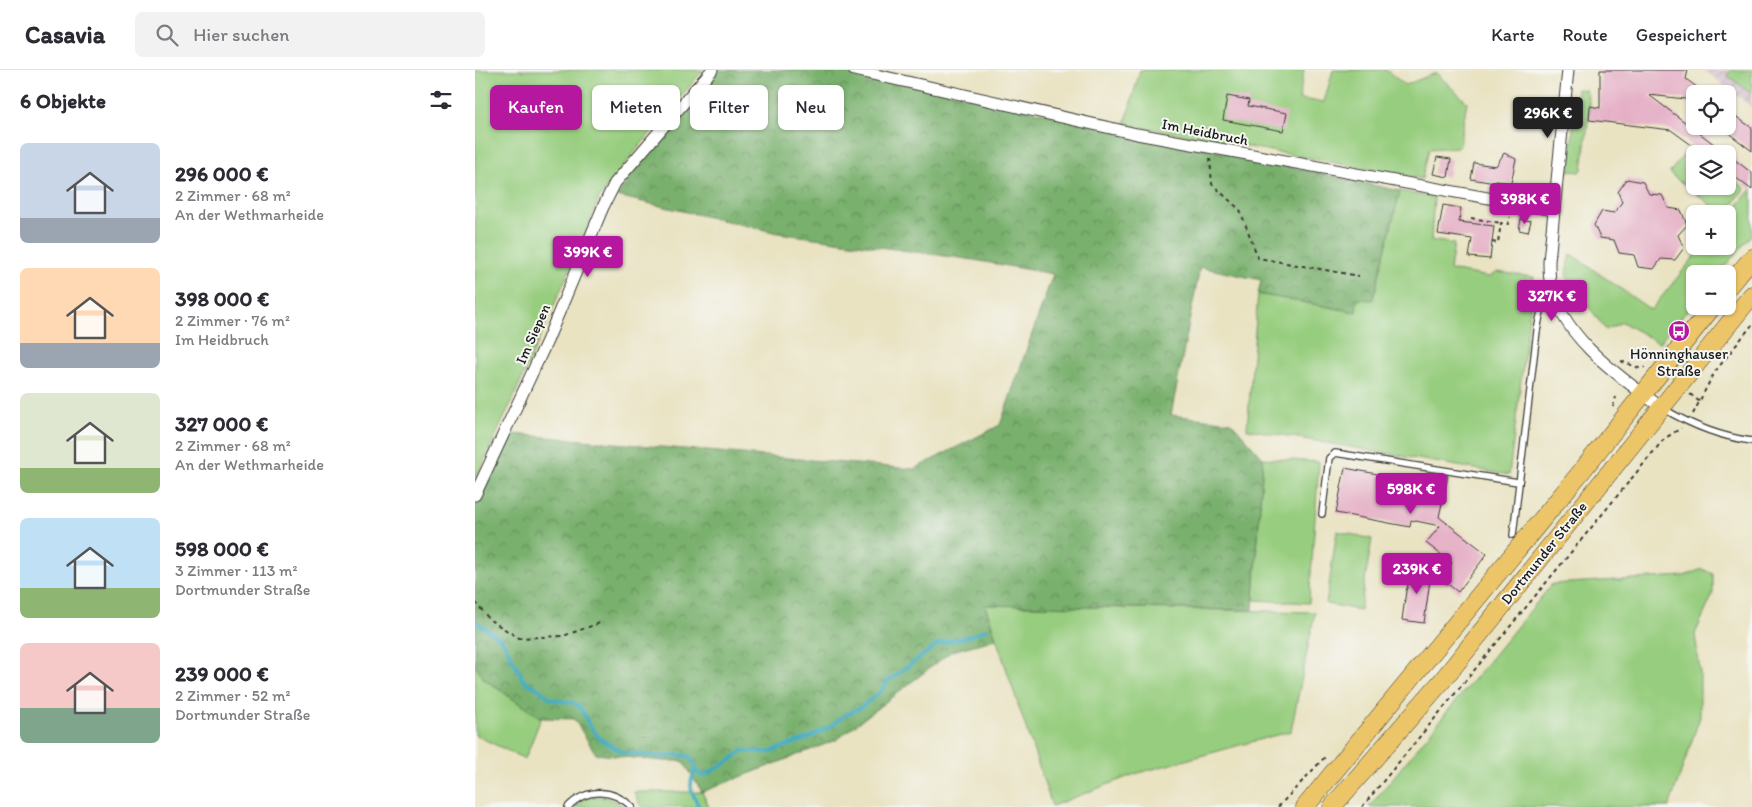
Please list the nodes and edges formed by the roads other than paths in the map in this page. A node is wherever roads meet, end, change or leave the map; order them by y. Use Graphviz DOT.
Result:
graph roads {
  1 [pos="712,70"];
  2 [pos="854,70"];
  3 [pos="1568,70"];
  4 [pos="1554,210"];
  5 [pos="1752,258"];
  6 [pos="1736,277"];
  7 [pos="1553,295"];
  8 [pos="1752,296"];
  9 [pos="1706,315"];
  10 [pos="1643,394"];
  11 [pos="1662,408"];
  12 [pos="1752,441"];
  13 [pos="1518,482"];
  14 [pos="475,494"];
  15 [pos="1322,514"];
  16 [pos="1513,535"];
  17 [pos="568,807"];
  18 [pos="632,807"];
  19 [pos="1305,807"];
  20 [pos="1332,807"];
  1 -- 14 [label="street, Im Siepen"];
  2 -- 4 [label="street, Im Heidbruch"];
  3 -- 4 [label="street"];
  4 -- 7 [label="street"];
  5 -- 6 [label="main road"];
  7 -- 10 [label="street"];
  7 -- 13 [label="lane"];
  8 -- 11 [label="main road, Dortmunder Straße"];
  9 -- 10 [label="main road, Dortmunder Straße"];
  10 -- 11 [label="street"];
  10 -- 19 [label="main road, Dortmunder Straße"];
  11 -- 12 [label="lane"];
  11 -- 20 [label="main road, Dortmunder Straße"];
  13 -- 15 [label="lane"];
  13 -- 16 [label="lane"];
  17 -- 18 [label="lane"];
}
